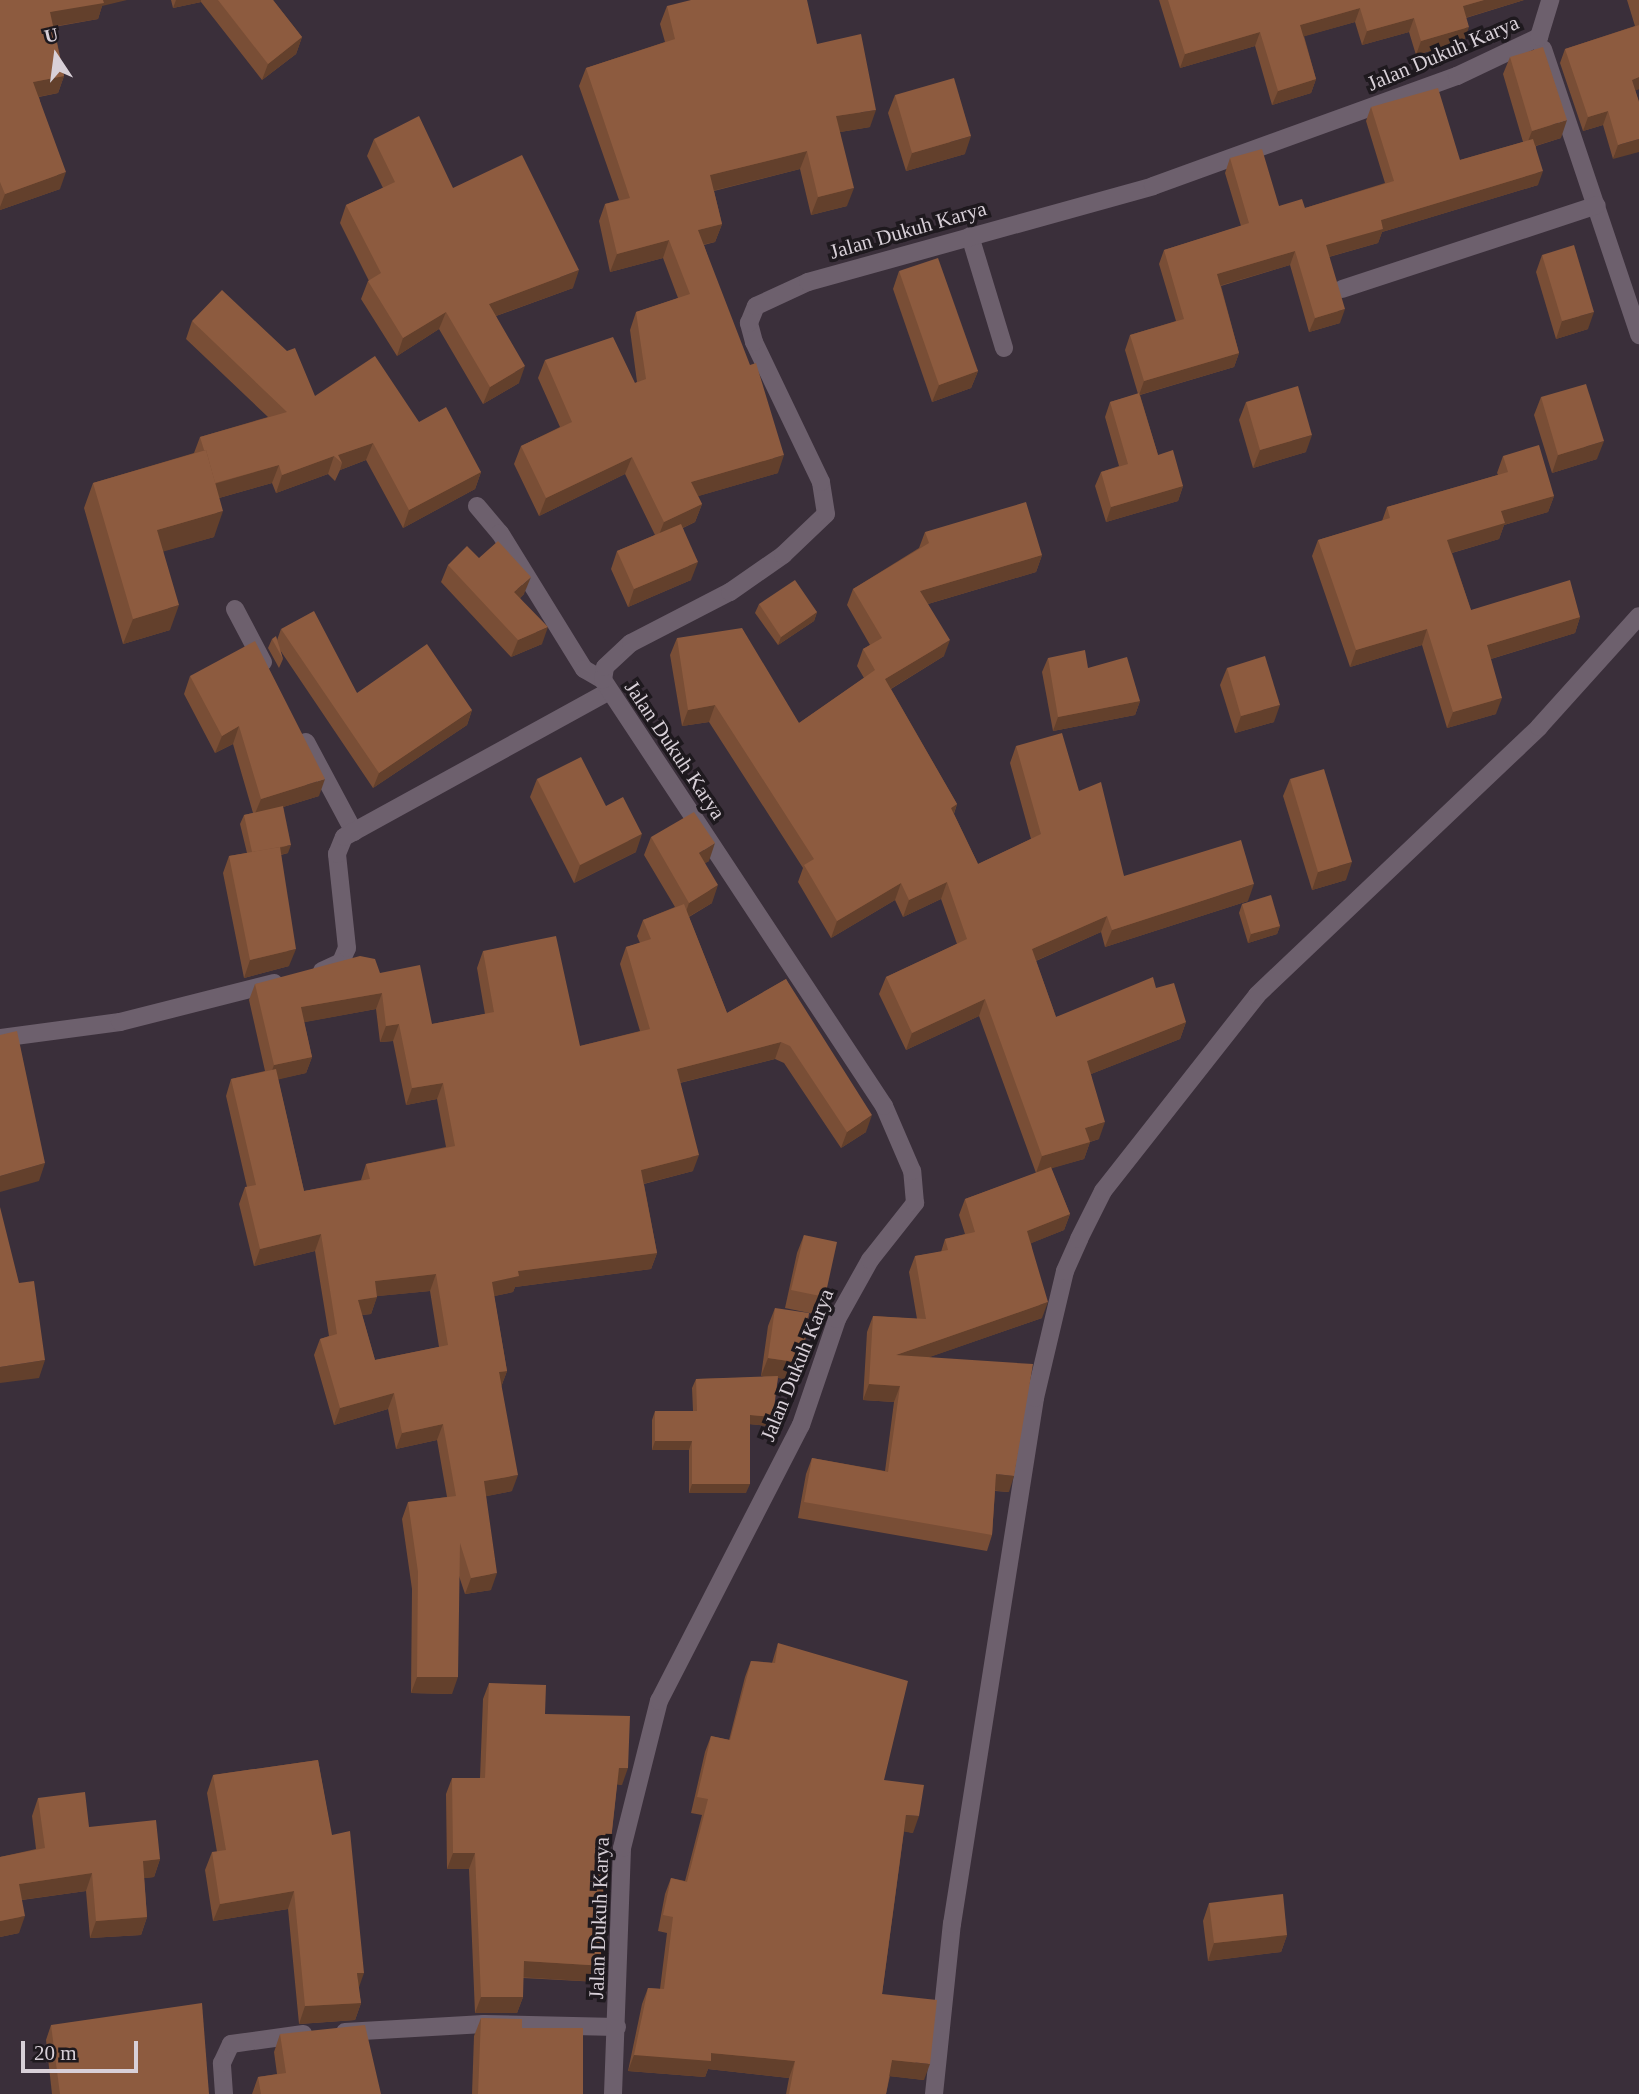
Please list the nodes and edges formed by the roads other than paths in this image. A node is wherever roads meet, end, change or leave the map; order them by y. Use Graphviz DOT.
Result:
graph roads {
  1 [pos="1550,0"];
  2 [pos="1539,37"];
  3 [pos="1597,205"];
  4 [pos="970,236"];
  5 [pos="1342,289"];
  6 [pos="1639,335"];
  7 [pos="1004,348"];
  8 [pos="477,506"];
  9 [pos="235,609"];
  10 [pos="1639,616"];
  11 [pos="275,683"];
  12 [pos="604,687"];
  13 [pos="294,720"];
  14 [pos="354,832"];
  15 [pos="0,1038"];
  16 [pos="617,2027"];
  17 [pos="224,2094"];
  18 [pos="612,2094"];
  19 [pos="934,2094"];
  1 -- 2 [label="street, Jalan Dukuh Karya"];
  2 -- 3 [label="street"];
  2 -- 4 [label="street, Jalan Dukuh Karya"];
  3 -- 5 [label="street"];
  3 -- 6 [label="street"];
  4 -- 7 [label="street"];
  4 -- 12 [label="street, Jalan Dukuh Karya"];
  8 -- 12 [label="street"];
  9 -- 11 [label="street"];
  10 -- 19 [label="street"];
  12 -- 14 [label="street"];
  12 -- 16 [label="street, Jalan Dukuh Karya"];
  13 -- 14 [label="street"];
  14 -- 15 [label="street"];
  16 -- 17 [label="street"];
  16 -- 18 [label="street, Jalan Dukuh Karya"];
}
